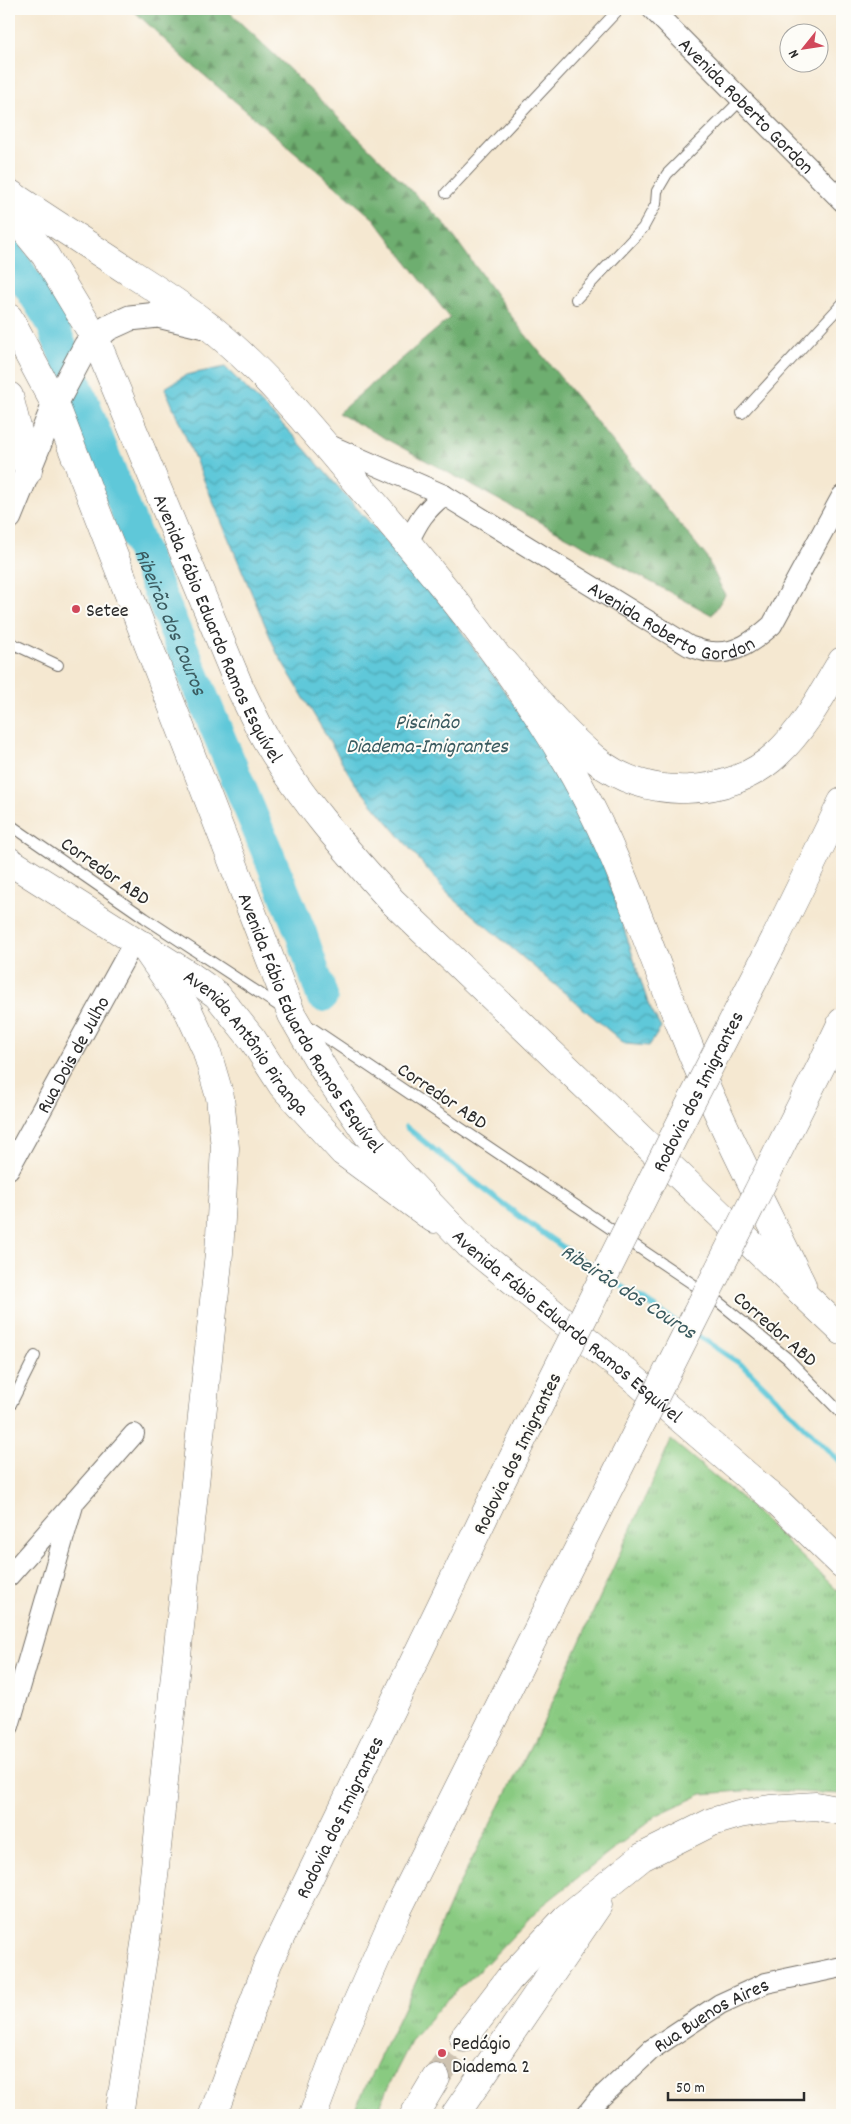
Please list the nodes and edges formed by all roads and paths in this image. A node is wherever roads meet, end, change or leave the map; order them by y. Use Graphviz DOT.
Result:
graph roads {
  1 [pos="619,9"];
  2 [pos="652,9"];
  3 [pos="741,100"];
  4 [pos="9,193"];
  5 [pos="446,193"];
  6 [pos="842,201"];
  7 [pos="9,211"];
  8 [pos="576,299"];
  9 [pos="842,304"];
  10 [pos="9,318"];
  11 [pos="209,326"];
  12 [pos="91,342"];
  13 [pos="9,396"];
  14 [pos="58,399"];
  15 [pos="742,413"];
  16 [pos="323,442"];
  17 [pos="28,471"];
  18 [pos="444,494"];
  19 [pos="842,496"];
  20 [pos="9,517"];
  21 [pos="408,543"];
  22 [pos="9,642"];
  23 [pos="842,661"];
  24 [pos="504,662"];
  25 [pos="58,665"];
  26 [pos="842,802"];
  27 [pos="9,824"];
  28 [pos="9,860"];
  29 [pos="139,942"];
  30 [pos="292,1015"];
  31 [pos="842,1022"];
  32 [pos="9,1169"];
  33 [pos="469,1246"];
  34 [pos="811,1302"];
  35 [pos="842,1331"];
  36 [pos="35,1356"];
  37 [pos="9,1408"];
  38 [pos="842,1414"];
  39 [pos="134,1434"];
  40 [pos="74,1502"];
  41 [pos="842,1564"];
  42 [pos="9,1576"];
  43 [pos="9,1726"];
  44 [pos="842,1810"];
  45 [pos="614,1881"];
  46 [pos="842,1967"];
  47 [pos="464,2038"];
  48 [pos="436,2078"];
  49 [pos="119,2115"];
  50 [pos="213,2115"];
  51 [pos="313,2115"];
  52 [pos="414,2115"];
  53 [pos="455,2115"];
  54 [pos="586,2115"];
  1 -- 5 [label="lane"];
  2 -- 3 [label="street, Avenida Roberto Gordon"];
  3 -- 6 [label="street, Avenida Roberto Gordon"];
  3 -- 8 [label="lane"];
  4 -- 11 [label="main road"];
  7 -- 12 [label="main road, Avenida Fábio Eduardo Ramos Esquível"];
  9 -- 15 [label="lane"];
  10 -- 14 [label="main road, Avenida Fábio Eduardo Ramos Esquível"];
  11 -- 12 [label="street"];
  11 -- 16 [label="main road"];
  12 -- 14 [label="street"];
  12 -- 34 [label="main road, Avenida Fábio Eduardo Ramos Esquível"];
  13 -- 17 [label="main road"];
  14 -- 17 [label="street"];
  14 -- 30 [label="main road, Avenida Fábio Eduardo Ramos Esquível"];
  16 -- 18 [label="street, Avenida Roberto Gordon"];
  16 -- 21 [label="main road"];
  17 -- 20 [label="street"];
  18 -- 19 [label="street, Avenida Roberto Gordon"];
  18 -- 21 [label="street"];
  21 -- 24 [label="main road"];
  22 -- 25 [label="lane"];
  23 -- 24 [label="main road"];
  24 -- 34 [label="main road"];
  26 -- 50 [label="main road, Rodovia dos Imigrantes, bridge"];
  27 -- 30 [label="lane, Corredor ABD"];
  28 -- 29 [label="main road, Avenida Antônio Piranga"];
  29 -- 32 [label="street, Rua Dois de Julho"];
  29 -- 33 [label="main road, Avenida Antônio Piranga"];
  29 -- 49 [label="main road"];
  30 -- 33 [label="main road, Avenida Fábio Eduardo Ramos Esquível"];
  30 -- 38 [label="lane, Corredor ABD"];
  31 -- 51 [label="main road, bridge"];
  33 -- 41 [label="main road, Avenida Fábio Eduardo Ramos Esquível"];
  34 -- 35 [label="main road, Avenida Fábio Eduardo Ramos Esquível"];
  36 -- 37 [label="lane"];
  39 -- 40 [label="street"];
  40 -- 42 [label="street"];
  40 -- 43 [label="street"];
  44 -- 45 [label="main road"];
  45 -- 47 [label="main road"];
  45 -- 53 [label="main road"];
  46 -- 54 [label="street, Rua Buenos Aires"];
  48 -- 52 [label="main road"];
}
